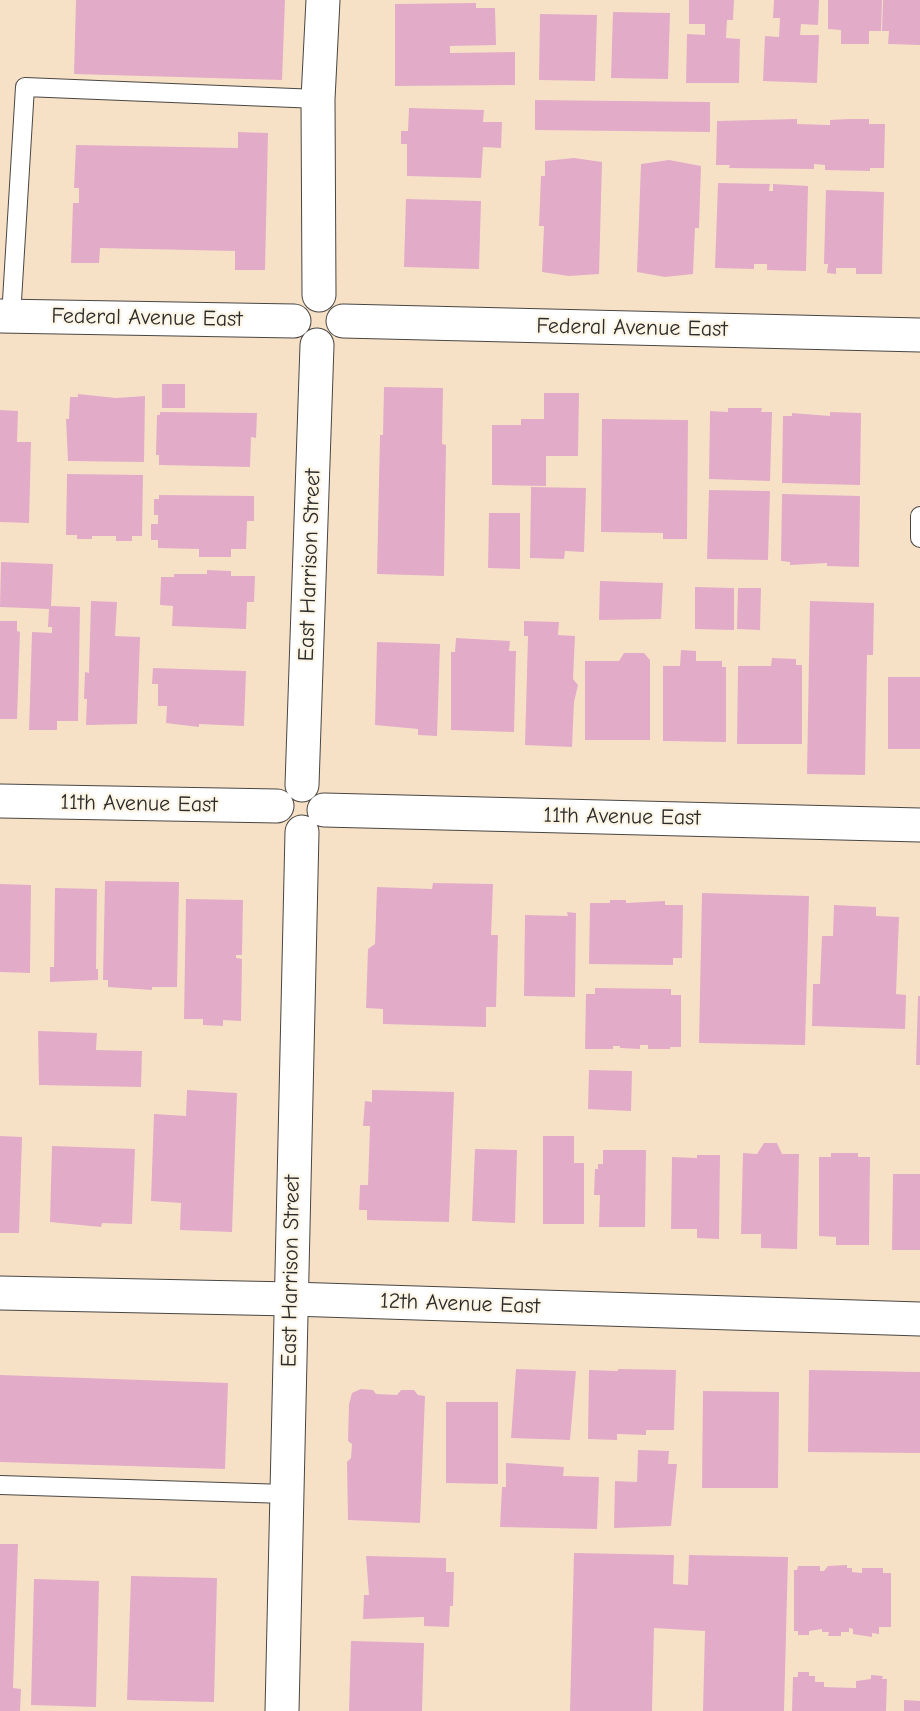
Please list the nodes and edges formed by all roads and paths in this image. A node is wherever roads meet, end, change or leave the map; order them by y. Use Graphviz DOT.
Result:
graph roads {
  1 [pos="322,0"];
  2 [pos="318,99"];
  3 [pos="319,295"];
  4 [pos="6,316"];
  5 [pos="294,321"];
  6 [pos="343,321"];
  7 [pos="920,335"];
  8 [pos="317,345"];
  9 [pos="920,516"];
  10 [pos="920,538"];
  11 [pos="302,785"];
  12 [pos="0,801"];
  13 [pos="277,806"];
  14 [pos="313,821"];
  15 [pos="920,825"];
  16 [pos="0,1293"];
  17 [pos="291,1299"];
  18 [pos="920,1319"];
  19 [pos="0,1485"];
  20 [pos="286,1494"];
  21 [pos="282,1711"];
  1 -- 2 [label="street"];
  2 -- 3 [label="street"];
  2 -- 4 [label="lane"];
  3 -- 5 [label="street"];
  3 -- 6 [label="street"];
  4 -- 5 [label="street, Federal Avenue East"];
  5 -- 8 [label="street"];
  6 -- 7 [label="street, Federal Avenue East"];
  6 -- 8 [label="street"];
  8 -- 11 [label="street, East Harrison Street"];
  9 -- 10 [label="lane"];
  11 -- 13 [label="street"];
  11 -- 14 [label="street"];
  12 -- 13 [label="street, 11th Avenue East"];
  13 -- 14 [label="street"];
  14 -- 15 [label="street, 11th Avenue East"];
  14 -- 17 [label="street, East Harrison Street"];
  16 -- 17 [label="street, 12th Avenue East"];
  17 -- 18 [label="street, 12th Avenue East"];
  17 -- 20 [label="street, East Harrison Street"];
  19 -- 20 [label="lane"];
  20 -- 21 [label="street, East Harrison Street"];
}
